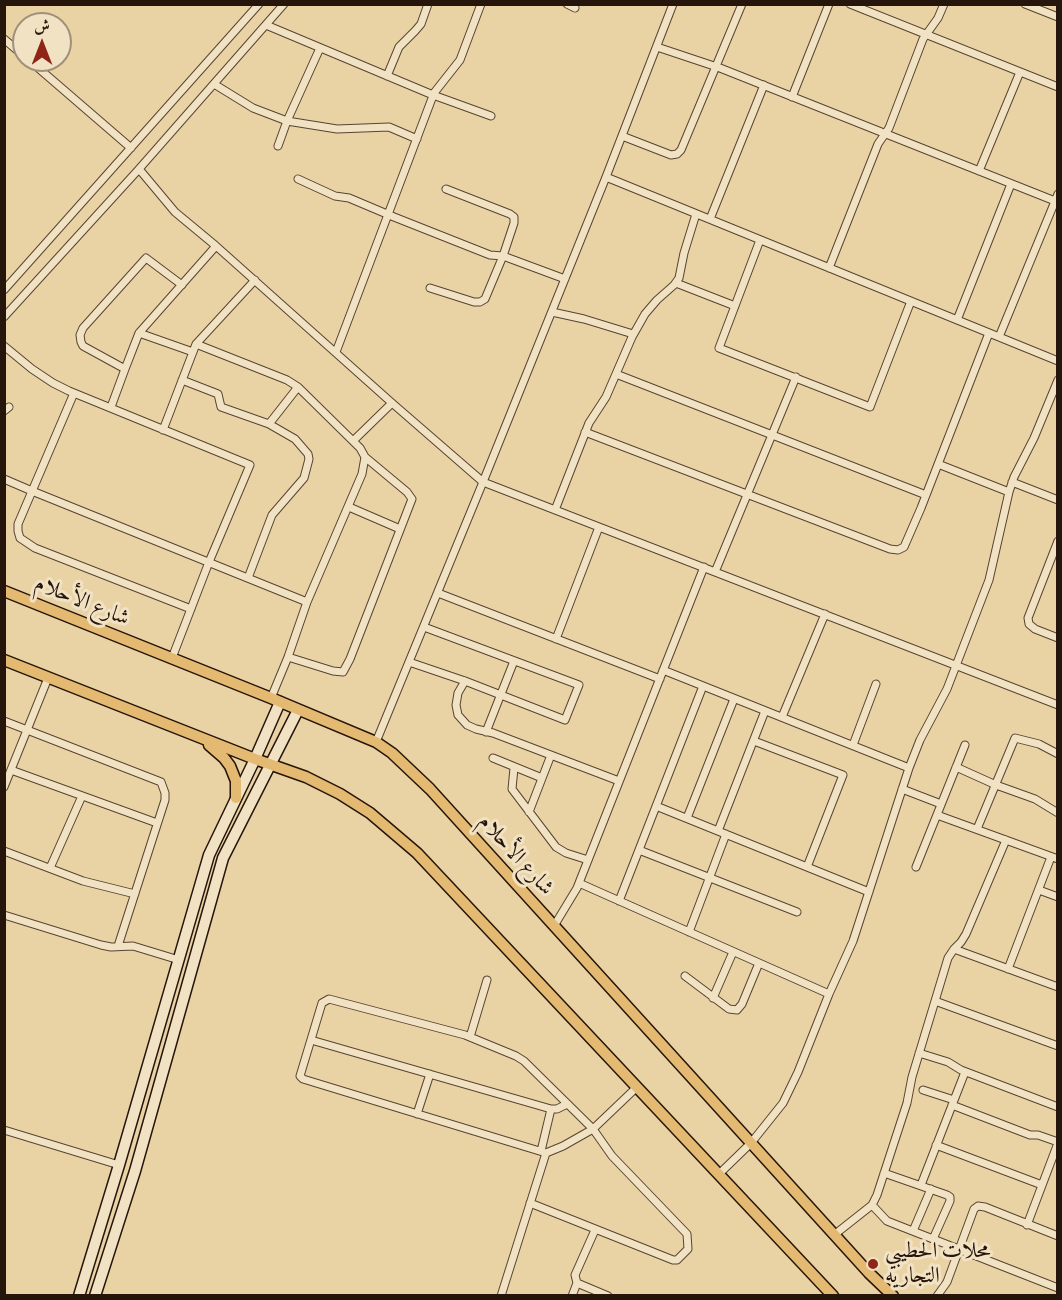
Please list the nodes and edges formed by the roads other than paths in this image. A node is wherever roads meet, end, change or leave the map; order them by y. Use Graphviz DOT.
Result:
graph roads {
  1 [pos="259,4"];
  2 [pos="284,4"];
  3 [pos="428,4"];
  4 [pos="481,4"];
  5 [pos="567,4"];
  6 [pos="673,4"];
  7 [pos="742,4"];
  8 [pos="829,4"];
  9 [pos="850,4"];
  10 [pos="944,4"];
  11 [pos="1024,4"];
  12 [pos="575,8"];
  13 [pos="1058,17"];
  14 [pos="266,25"];
  15 [pos="926,35"];
  16 [pos="657,47"];
  17 [pos="320,48"];
  18 [pos="716,67"];
  19 [pos="43,72"];
  20 [pos="1020,72"];
  21 [pos="387,76"];
  22 [pos="214,84"];
  23 [pos="764,86"];
  24 [pos="1058,87"];
  25 [pos="433,95"];
  26 [pos="792,97"];
  27 [pos="491,116"];
  28 [pos="287,121"];
  29 [pos="885,134"];
  30 [pos="622,136"];
  31 [pos="417,139"];
  32 [pos="278,146"];
  33 [pos="131,148"];
  34 [pos="139,169"];
  35 [pos="979,171"];
  36 [pos="606,177"];
  37 [pos="298,179"];
  38 [pos="1011,184"];
  39 [pos="446,189"];
  40 [pos="1056,198"];
  41 [pos="696,214"];
  42 [pos="388,215"];
  43 [pos="710,219"];
  44 [pos="760,240"];
  45 [pos="216,246"];
  46 [pos="503,256"];
  47 [pos="829,268"];
  48 [pos="565,279"];
  49 [pos="255,280"];
  50 [pos="676,283"];
  51 [pos="182,285"];
  52 [pos="430,288"];
  53 [pos="4,290"];
  54 [pos="911,301"];
  55 [pos="735,306"];
  56 [pos="552,312"];
  57 [pos="4,317"];
  58 [pos="957,320"];
  59 [pos="139,333"];
  60 [pos="989,333"];
  61 [pos="633,334"];
  62 [pos="999,337"];
  63 [pos="196,344"];
  64 [pos="4,346"];
  65 [pos="193,352"];
  66 [pos="336,352"];
  67 [pos="1058,361"];
  68 [pos="124,369"];
  69 [pos="616,374"];
  70 [pos="796,377"];
  71 [pos="182,380"];
  72 [pos="1058,380"];
  73 [pos="298,387"];
  74 [pos="74,393"];
  75 [pos="392,403"];
  76 [pos="111,407"];
  77 [pos="269,424"];
  78 [pos="163,430"];
  79 [pos="585,432"];
  80 [pos="772,435"];
  81 [pos="353,441"];
  82 [pos="365,457"];
  83 [pos="938,464"];
  84 [pos="4,478"];
  85 [pos="483,482"];
  86 [pos="1012,482"];
  87 [pos="32,491"];
  88 [pos="1009,492"];
  89 [pos="747,494"];
  90 [pos="926,495"];
  91 [pos="1058,500"];
  92 [pos="349,507"];
  93 [pos="555,510"];
  94 [pos="599,527"];
  95 [pos="400,529"];
  96 [pos="1057,544"];
  97 [pos="209,562"];
  98 [pos="704,567"];
  99 [pos="715,572"];
  100 [pos="248,578"];
  101 [pos="4,591"];
  102 [pos="438,593"];
  103 [pos="307,602"];
  104 [pos="191,609"];
  105 [pos="825,614"];
  106 [pos="424,627"];
  107 [pos="1058,638"];
  108 [pos="556,639"];
  109 [pos="288,657"];
  110 [pos="172,658"];
  111 [pos="4,660"];
  112 [pos="514,661"];
  113 [pos="409,662"];
  114 [pos="955,665"];
  115 [pos="663,670"];
  116 [pos="48,678"];
  117 [pos="660,679"];
  118 [pos="465,681"];
  119 [pos="876,684"];
  120 [pos="703,686"];
  121 [pos="500,695"];
  122 [pos="735,699"];
  123 [pos="276,700"];
  124 [pos="1058,705"];
  125 [pos="298,710"];
  126 [pos="765,711"];
  127 [pos="782,717"];
  128 [pos="4,720"];
  129 [pos="28,730"];
  130 [pos="486,732"];
  131 [pos="202,738"];
  132 [pos="753,741"];
  133 [pos="376,742"];
  134 [pos="853,745"];
  135 [pos="965,745"];
  136 [pos="1058,754"];
  137 [pos="551,755"];
  138 [pos="255,759"];
  139 [pos="493,759"];
  140 [pos="270,765"];
  141 [pos="956,767"];
  142 [pos="514,768"];
  143 [pos="909,768"];
  144 [pos="11,770"];
  145 [pos="543,778"];
  146 [pos="619,781"];
  147 [pos="996,785"];
  148 [pos="4,788"];
  149 [pos="902,789"];
  150 [pos="82,796"];
  151 [pos="236,798"];
  152 [pos="941,804"];
  153 [pos="657,806"];
  154 [pos="529,812"];
  155 [pos="1058,813"];
  156 [pos="937,815"];
  157 [pos="687,818"];
  158 [pos="157,823"];
  159 [pos="977,829"];
  160 [pos="718,831"];
  161 [pos="726,834"];
  162 [pos="1006,840"];
  163 [pos="639,850"];
  164 [pos="4,851"];
  165 [pos="1054,858"];
  166 [pos="588,860"];
  167 [pos="807,867"];
  168 [pos="916,867"];
  169 [pos="50,868"];
  170 [pos="710,878"];
  171 [pos="579,883"];
  172 [pos="1039,890"];
  173 [pos="869,892"];
  174 [pos="135,894"];
  175 [pos="1058,897"];
  176 [pos="619,902"];
  177 [pos="194,909"];
  178 [pos="796,912"];
  179 [pos="207,913"];
  180 [pos="4,915"];
  181 [pos="555,926"];
  182 [pos="690,932"];
  183 [pos="118,946"];
  184 [pos="954,949"];
  185 [pos="733,951"];
  186 [pos="179,960"];
  187 [pos="759,963"];
  188 [pos="1008,969"];
  189 [pos="685,976"];
  190 [pos="487,980"];
  191 [pos="1058,987"];
  192 [pos="829,994"];
  193 [pos="713,998"];
  194 [pos="935,1001"];
  195 [pos="470,1037"];
  196 [pos="311,1040"];
  197 [pos="1058,1046"];
  198 [pos="919,1053"];
  199 [pos="965,1072"];
  200 [pos="430,1074"];
  201 [pos="637,1087"];
  202 [pos="923,1089"];
  203 [pos="953,1103"];
  204 [pos="567,1104"];
  205 [pos="1058,1107"];
  206 [pos="551,1109"];
  207 [pos="417,1114"];
  208 [pos="593,1129"];
  209 [pos="4,1130"];
  210 [pos="751,1143"];
  211 [pos="1058,1143"];
  212 [pos="936,1146"];
  213 [pos="543,1152"];
  214 [pos="119,1165"];
  215 [pos="135,1171"];
  216 [pos="884,1173"];
  217 [pos="719,1174"];
  218 [pos="921,1185"];
  219 [pos="1042,1185"];
  220 [pos="931,1190"];
  221 [pos="530,1203"];
  222 [pos="872,1204"];
  223 [pos="1027,1225"];
  224 [pos="595,1230"];
  225 [pos="913,1231"];
  226 [pos="834,1234"];
  227 [pos="1058,1236"];
  228 [pos="933,1239"];
  229 [pos="960,1250"];
  230 [pos="577,1284"];
  231 [pos="1058,1288"];
  232 [pos="79,1296"];
  233 [pos="95,1296"];
  234 [pos="501,1296"];
  235 [pos="572,1296"];
  236 [pos="608,1296"];
  237 [pos="833,1296"];
  238 [pos="893,1296"];
  239 [pos="937,1296"];
  1 -- 33 [label="street"];
  2 -- 14 [label="street"];
  3 -- 21 [label="street"];
  4 -- 25 [label="street"];
  5 -- 12 [label="street"];
  6 -- 16 [label="street"];
  7 -- 18 [label="street"];
  8 -- 26 [label="street"];
  9 -- 15 [label="street"];
  10 -- 15 [label="street"];
  11 -- 13 [label="street"];
  14 -- 17 [label="street"];
  14 -- 22 [label="street"];
  15 -- 20 [label="street"];
  15 -- 29 [label="street"];
  16 -- 18 [label="street"];
  16 -- 30 [label="street"];
  17 -- 21 [label="street"];
  17 -- 28 [label="street"];
  18 -- 23 [label="street"];
  18 -- 30 [label="street"];
  19 -- 33 [label="street"];
  20 -- 24 [label="street"];
  20 -- 35 [label="street"];
  21 -- 25 [label="street"];
  22 -- 28 [label="street"];
  22 -- 34 [label="street"];
  23 -- 26 [label="street"];
  23 -- 43 [label="street"];
  25 -- 27 [label="street"];
  25 -- 31 [label="street"];
  26 -- 29 [label="street"];
  28 -- 31 [label="street"];
  28 -- 32 [label="street"];
  29 -- 35 [label="street"];
  29 -- 47 [label="street"];
  30 -- 36 [label="street"];
  31 -- 42 [label="street"];
  33 -- 53 [label="street"];
  34 -- 45 [label="street"];
  34 -- 57 [label="street"];
  35 -- 38 [label="street"];
  36 -- 41 [label="street"];
  36 -- 48 [label="street"];
  37 -- 42 [label="street"];
  38 -- 40 [label="street"];
  38 -- 58 [label="street"];
  39 -- 46 [label="street"];
  40 -- 62 [label="street"];
  41 -- 43 [label="street"];
  41 -- 50 [label="street"];
  42 -- 46 [label="street"];
  42 -- 66 [label="street"];
  43 -- 44 [label="street"];
  44 -- 47 [label="street"];
  44 -- 55 [label="street"];
  45 -- 49 [label="street"];
  45 -- 51 [label="street"];
  46 -- 48 [label="street"];
  46 -- 52 [label="street"];
  47 -- 54 [label="street"];
  48 -- 56 [label="street"];
  49 -- 63 [label="street"];
  49 -- 66 [label="street"];
  50 -- 55 [label="street"];
  50 -- 61 [label="street"];
  51 -- 59 [label="street"];
  51 -- 68 [label="street"];
  54 -- 58 [label="street"];
  54 -- 70 [label="street"];
  55 -- 70 [label="street"];
  56 -- 61 [label="street"];
  56 -- 85 [label="street"];
  58 -- 60 [label="street"];
  59 -- 65 [label="street"];
  59 -- 68 [label="street"];
  60 -- 62 [label="street"];
  60 -- 83 [label="street"];
  61 -- 69 [label="street"];
  62 -- 67 [label="street"];
  63 -- 65 [label="street"];
  63 -- 73 [label="street"];
  64 -- 74 [label="street"];
  65 -- 71 [label="street"];
  66 -- 75 [label="street"];
  68 -- 76 [label="street"];
  69 -- 79 [label="street"];
  69 -- 80 [label="street"];
  70 -- 80 [label="street"];
  71 -- 77 [label="street"];
  71 -- 78 [label="street"];
  72 -- 86 [label="street"];
  73 -- 77 [label="street"];
  73 -- 81 [label="street"];
  74 -- 76 [label="street"];
  74 -- 87 [label="street"];
  75 -- 81 [label="street"];
  75 -- 85 [label="street"];
  76 -- 78 [label="street"];
  77 -- 100 [label="street"];
  78 -- 97 [label="street"];
  79 -- 89 [label="street"];
  79 -- 93 [label="street"];
  80 -- 89 [label="street"];
  80 -- 90 [label="street"];
  81 -- 82 [label="street"];
  82 -- 92 [label="street"];
  82 -- 95 [label="street"];
  83 -- 88 [label="street"];
  83 -- 90 [label="street"];
  84 -- 87 [label="street"];
  85 -- 93 [label="street"];
  85 -- 102 [label="street"];
  86 -- 88 [label="street"];
  86 -- 91 [label="street"];
  87 -- 97 [label="street"];
  87 -- 104 [label="street"];
  88 -- 114 [label="street"];
  89 -- 90 [label="street"];
  89 -- 99 [label="street"];
  92 -- 95 [label="street"];
  92 -- 103 [label="street"];
  93 -- 94 [label="street"];
  94 -- 98 [label="street"];
  94 -- 108 [label="street"];
  95 -- 109 [label="street"];
  96 -- 107 [label="street"];
  97 -- 100 [label="street"];
  97 -- 104 [label="street"];
  98 -- 99 [label="street"];
  98 -- 115 [label="street"];
  99 -- 105 [label="street"];
  100 -- 103 [label="street"];
  101 -- 110 [label="main road, شارع الأحلام"];
  102 -- 106 [label="street"];
  102 -- 108 [label="street"];
  103 -- 109 [label="street"];
  104 -- 110 [label="street"];
  105 -- 114 [label="street"];
  105 -- 127 [label="street"];
  106 -- 112 [label="street"];
  106 -- 113 [label="street"];
  108 -- 117 [label="street"];
  109 -- 123 [label="street"];
  110 -- 123 [label="main road, شارع الأحلام"];
  111 -- 116 [label="main road"];
  112 -- 121 [label="street"];
  112 -- 121 [label="street"];
  113 -- 118 [label="street"];
  113 -- 133 [label="street"];
  114 -- 124 [label="street"];
  114 -- 143 [label="street"];
  115 -- 117 [label="street"];
  115 -- 120 [label="street"];
  116 -- 129 [label="street"];
  116 -- 131 [label="main road"];
  117 -- 146 [label="street"];
  118 -- 121 [label="street"];
  118 -- 130 [label="street"];
  119 -- 134 [label="street"];
  120 -- 122 [label="street"];
  120 -- 153 [label="street"];
  121 -- 130 [label="street"];
  122 -- 126 [label="street"];
  122 -- 157 [label="street"];
  123 -- 125 [label="main road, شارع الأحلام"];
  123 -- 138 [label="main road"];
  125 -- 133 [label="main road, شارع الأحلام"];
  125 -- 140 [label="main road"];
  126 -- 127 [label="street"];
  126 -- 132 [label="street"];
  127 -- 134 [label="street"];
  128 -- 129 [label="street"];
  129 -- 144 [label="street"];
  129 -- 158 [label="street"];
  130 -- 137 [label="street"];
  131 -- 138 [label="main road"];
  131 -- 151 [label="main road"];
  132 -- 160 [label="street"];
  132 -- 167 [label="street"];
  133 -- 181 [label="main road, شارع الأحلام"];
  134 -- 143 [label="street"];
  135 -- 141 [label="street"];
  136 -- 147 [label="street"];
  137 -- 145 [label="street"];
  137 -- 146 [label="street"];
  138 -- 140 [label="main road"];
  138 -- 151 [label="main road"];
  139 -- 142 [label="street"];
  140 -- 179 [label="main road"];
  140 -- 201 [label="main road"];
  141 -- 147 [label="street"];
  141 -- 152 [label="street"];
  142 -- 145 [label="street"];
  142 -- 154 [label="street"];
  143 -- 149 [label="street"];
  144 -- 148 [label="street"];
  144 -- 150 [label="street"];
  145 -- 154 [label="street"];
  146 -- 166 [label="street"];
  147 -- 155 [label="street"];
  147 -- 159 [label="street"];
  149 -- 152 [label="street"];
  149 -- 173 [label="street"];
  150 -- 158 [label="street"];
  150 -- 169 [label="street"];
  151 -- 177 [label="main road"];
  152 -- 156 [label="street"];
  153 -- 157 [label="street"];
  153 -- 163 [label="street"];
  154 -- 166 [label="street"];
  156 -- 159 [label="street"];
  156 -- 168 [label="street"];
  157 -- 160 [label="street"];
  158 -- 174 [label="street"];
  159 -- 162 [label="street"];
  160 -- 161 [label="street"];
  161 -- 167 [label="street"];
  161 -- 170 [label="street"];
  162 -- 165 [label="street"];
  162 -- 184 [label="street"];
  163 -- 170 [label="street"];
  163 -- 176 [label="street"];
  164 -- 169 [label="street"];
  165 -- 172 [label="street"];
  166 -- 171 [label="street"];
  167 -- 173 [label="street"];
  169 -- 174 [label="street"];
  170 -- 178 [label="street"];
  170 -- 182 [label="street"];
  171 -- 176 [label="street"];
  171 -- 181 [label="street"];
  172 -- 175 [label="street"];
  172 -- 188 [label="street"];
  173 -- 192 [label="street"];
  174 -- 183 [label="street"];
  176 -- 182 [label="street"];
  177 -- 179 [label="main road"];
  177 -- 186 [label="main road"];
  179 -- 215 [label="main road"];
  180 -- 183 [label="street"];
  181 -- 210 [label="main road, شارع الأحلام"];
  182 -- 185 [label="street"];
  183 -- 186 [label="street"];
  184 -- 188 [label="street"];
  184 -- 194 [label="street"];
  185 -- 187 [label="street"];
  185 -- 193 [label="street"];
  186 -- 214 [label="main road"];
  187 -- 192 [label="street"];
  187 -- 193 [label="street"];
  188 -- 191 [label="street"];
  189 -- 193 [label="street"];
  190 -- 195 [label="street"];
  192 -- 210 [label="street"];
  194 -- 197 [label="street"];
  194 -- 198 [label="street"];
  195 -- 196 [label="street"];
  195 -- 204 [label="street"];
  196 -- 200 [label="street"];
  196 -- 207 [label="street"];
  198 -- 199 [label="street"];
  198 -- 216 [label="street"];
  199 -- 203 [label="street"];
  199 -- 205 [label="street"];
  200 -- 206 [label="street"];
  200 -- 207 [label="street"];
  201 -- 208 [label="street"];
  201 -- 217 [label="main road"];
  202 -- 203 [label="street"];
  203 -- 211 [label="street"];
  203 -- 212 [label="street"];
  204 -- 206 [label="street"];
  204 -- 208 [label="street"];
  206 -- 213 [label="street"];
  207 -- 213 [label="street"];
  208 -- 213 [label="street"];
  208 -- 224 [label="street"];
  209 -- 214 [label="street"];
  210 -- 217 [label="street"];
  210 -- 226 [label="main road, شارع الأحلام"];
  211 -- 219 [label="street"];
  212 -- 218 [label="street"];
  212 -- 219 [label="street"];
  213 -- 221 [label="street"];
  214 -- 215 [label="main road"];
  214 -- 232 [label="main road"];
  215 -- 233 [label="main road"];
  216 -- 218 [label="street"];
  216 -- 222 [label="street"];
  217 -- 237 [label="main road"];
  218 -- 220 [label="street"];
  219 -- 223 [label="street"];
  220 -- 225 [label="street"];
  220 -- 228 [label="street"];
  221 -- 224 [label="street"];
  221 -- 234 [label="street"];
  222 -- 225 [label="street"];
  222 -- 226 [label="street"];
  223 -- 227 [label="street"];
  223 -- 229 [label="street"];
  224 -- 230 [label="street"];
  225 -- 228 [label="street"];
  226 -- 238 [label="main road, شارع الأحلام"];
  228 -- 229 [label="street"];
  229 -- 231 [label="street"];
  229 -- 239 [label="street"];
  230 -- 235 [label="street"];
  230 -- 236 [label="street"];
}
